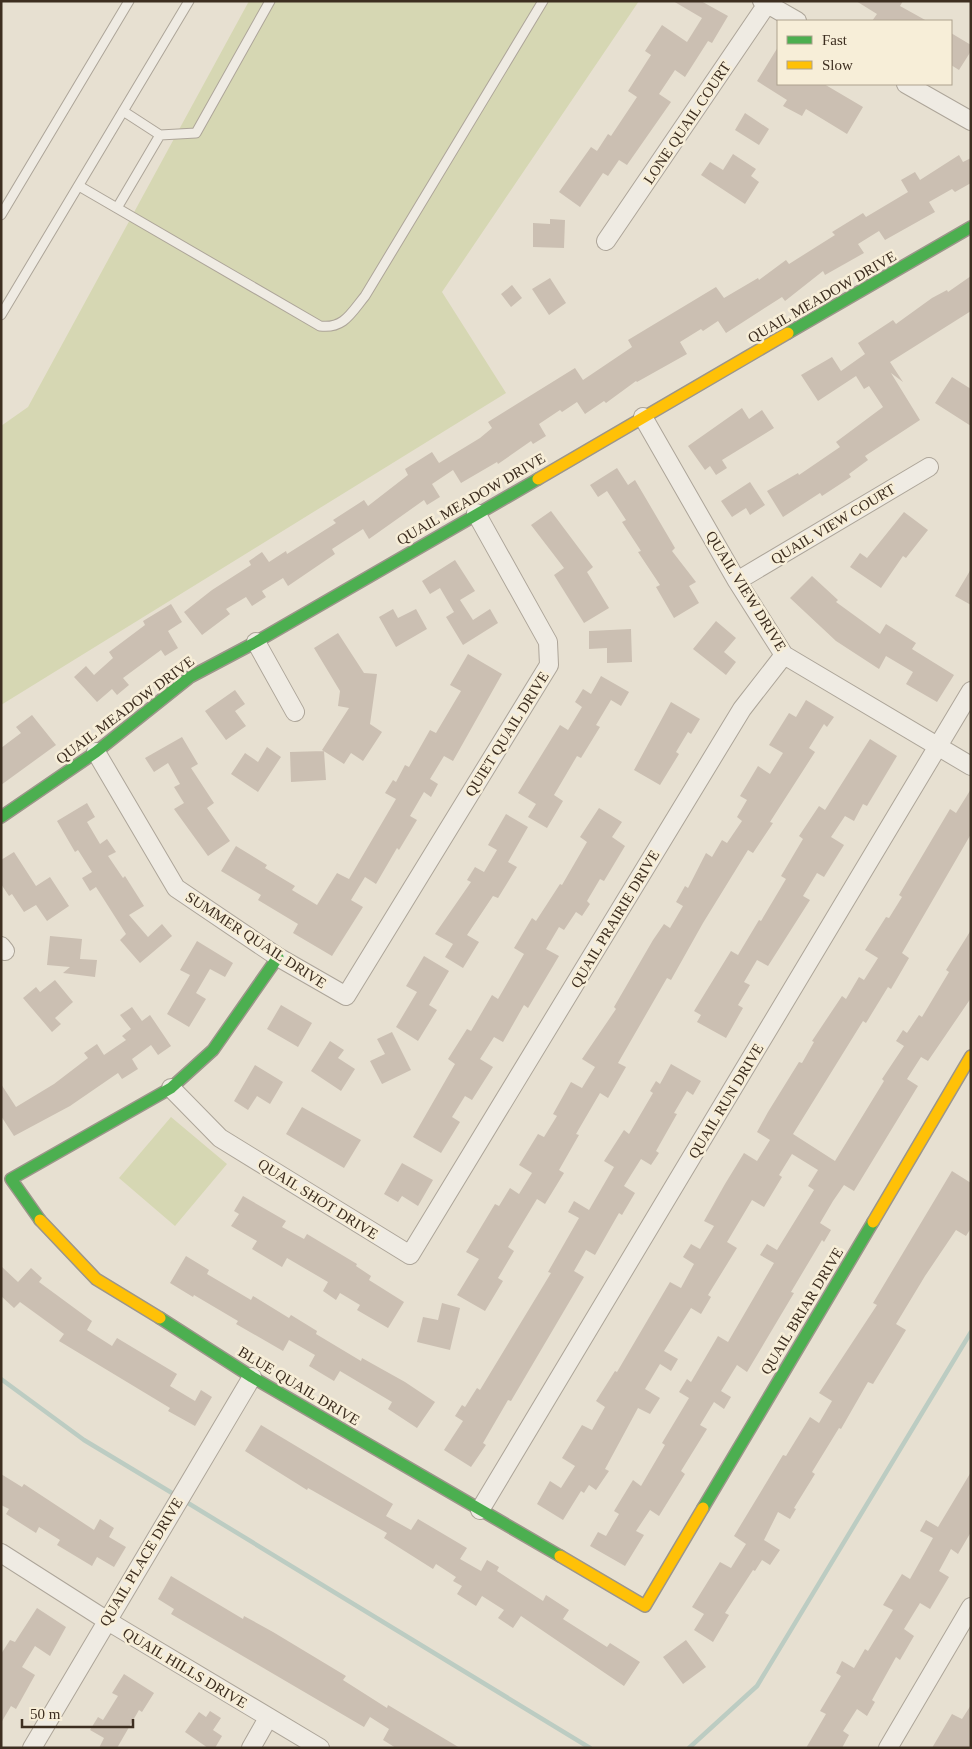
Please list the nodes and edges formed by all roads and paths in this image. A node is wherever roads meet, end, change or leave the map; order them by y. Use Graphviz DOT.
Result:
graph roads {
  1 [pos="129,1"];
  2 [pos="189,1"];
  3 [pos="270,1"];
  4 [pos="544,1"];
  5 [pos="764,3"];
  6 [pos="795,20"];
  7 [pos="908,85"];
  8 [pos="123,111"];
  9 [pos="971,121"];
  10 [pos="160,135"];
  11 [pos="79,186"];
  12 [pos="117,208"];
  13 [pos="1,215"];
  14 [pos="971,227"];
  15 [pos="606,241"];
  16 [pos="1,315"];
  17 [pos="643,417"];
  18 [pos="929,467"];
  19 [pos="476,513"];
  20 [pos="737,581"];
  21 [pos="256,642"];
  22 [pos="784,655"];
  23 [pos="971,691"];
  24 [pos="295,712"];
  25 [pos="938,746"];
  26 [pos="96,752"];
  27 [pos="971,766"];
  28 [pos="1,817"];
  29 [pos="376,948"];
  30 [pos="278,957"];
  31 [pos="971,1056"];
  32 [pos="171,1088"];
  33 [pos="451,1188"];
  34 [pos="252,1377"];
  35 [pos="480,1510"];
  36 [pos="1,1553"];
  37 [pos="660,1581"];
  38 [pos="971,1607"];
  39 [pos="106,1620"];
  40 [pos="268,1718"];
  41 [pos="32,1748"];
  42 [pos="250,1748"];
  43 [pos="320,1748"];
  44 [pos="888,1748"];
  1 -- 13 [label="lane"];
  2 -- 8 [label="lane"];
  3 -- 10 [label="lane"];
  4 -- 12 [label="lane"];
  5 -- 6 [label="street"];
  5 -- 15 [label="street, LONE QUAIL COURT"];
  7 -- 9 [label="street"];
  8 -- 10 [label="lane"];
  8 -- 11 [label="lane"];
  10 -- 12 [label="lane"];
  11 -- 12 [label="lane"];
  11 -- 16 [label="lane"];
  14 -- 17 [label="street, QUAIL MEADOW DRIVE"];
  17 -- 19 [label="street, QUAIL MEADOW DRIVE"];
  17 -- 20 [label="street, QUAIL VIEW DRIVE"];
  18 -- 20 [label="street, QUAIL VIEW COURT"];
  19 -- 21 [label="street, QUAIL MEADOW DRIVE"];
  19 -- 29 [label="street, QUIET QUAIL DRIVE"];
  20 -- 22 [label="street, QUAIL VIEW DRIVE"];
  21 -- 24 [label="street"];
  21 -- 26 [label="street, QUAIL MEADOW DRIVE"];
  22 -- 25 [label="street, QUAIL VIEW DRIVE"];
  22 -- 33 [label="street, QUAIL PRAIRIE DRIVE"];
  23 -- 25 [label="street, QUAIL RUN DRIVE"];
  25 -- 27 [label="street, QUAIL VIEW DRIVE"];
  25 -- 35 [label="street, QUAIL RUN DRIVE"];
  26 -- 28 [label="street, QUAIL MEADOW DRIVE"];
  26 -- 30 [label="street, SUMMER QUAIL DRIVE"];
  29 -- 30 [label="street, SUMMER QUAIL DRIVE"];
  30 -- 32 [label="street"];
  31 -- 37 [label="street, QUAIL BRIAR DRIVE"];
  32 -- 33 [label="street, QUAIL SHOT DRIVE"];
  32 -- 34 [label="street, BLUE QUAIL DRIVE"];
  34 -- 35 [label="street, BLUE QUAIL DRIVE"];
  34 -- 39 [label="street, QUAIL PLACE DRIVE"];
  35 -- 37 [label="street, BLUE QUAIL DRIVE"];
  36 -- 39 [label="street, QUAIL HILLS DRIVE"];
  38 -- 44 [label="street"];
  39 -- 40 [label="street, QUAIL HILLS DRIVE"];
  39 -- 41 [label="street, QUAIL PLACE DRIVE"];
  40 -- 42 [label="street"];
  40 -- 43 [label="street, QUAIL HILLS DRIVE"];
}
